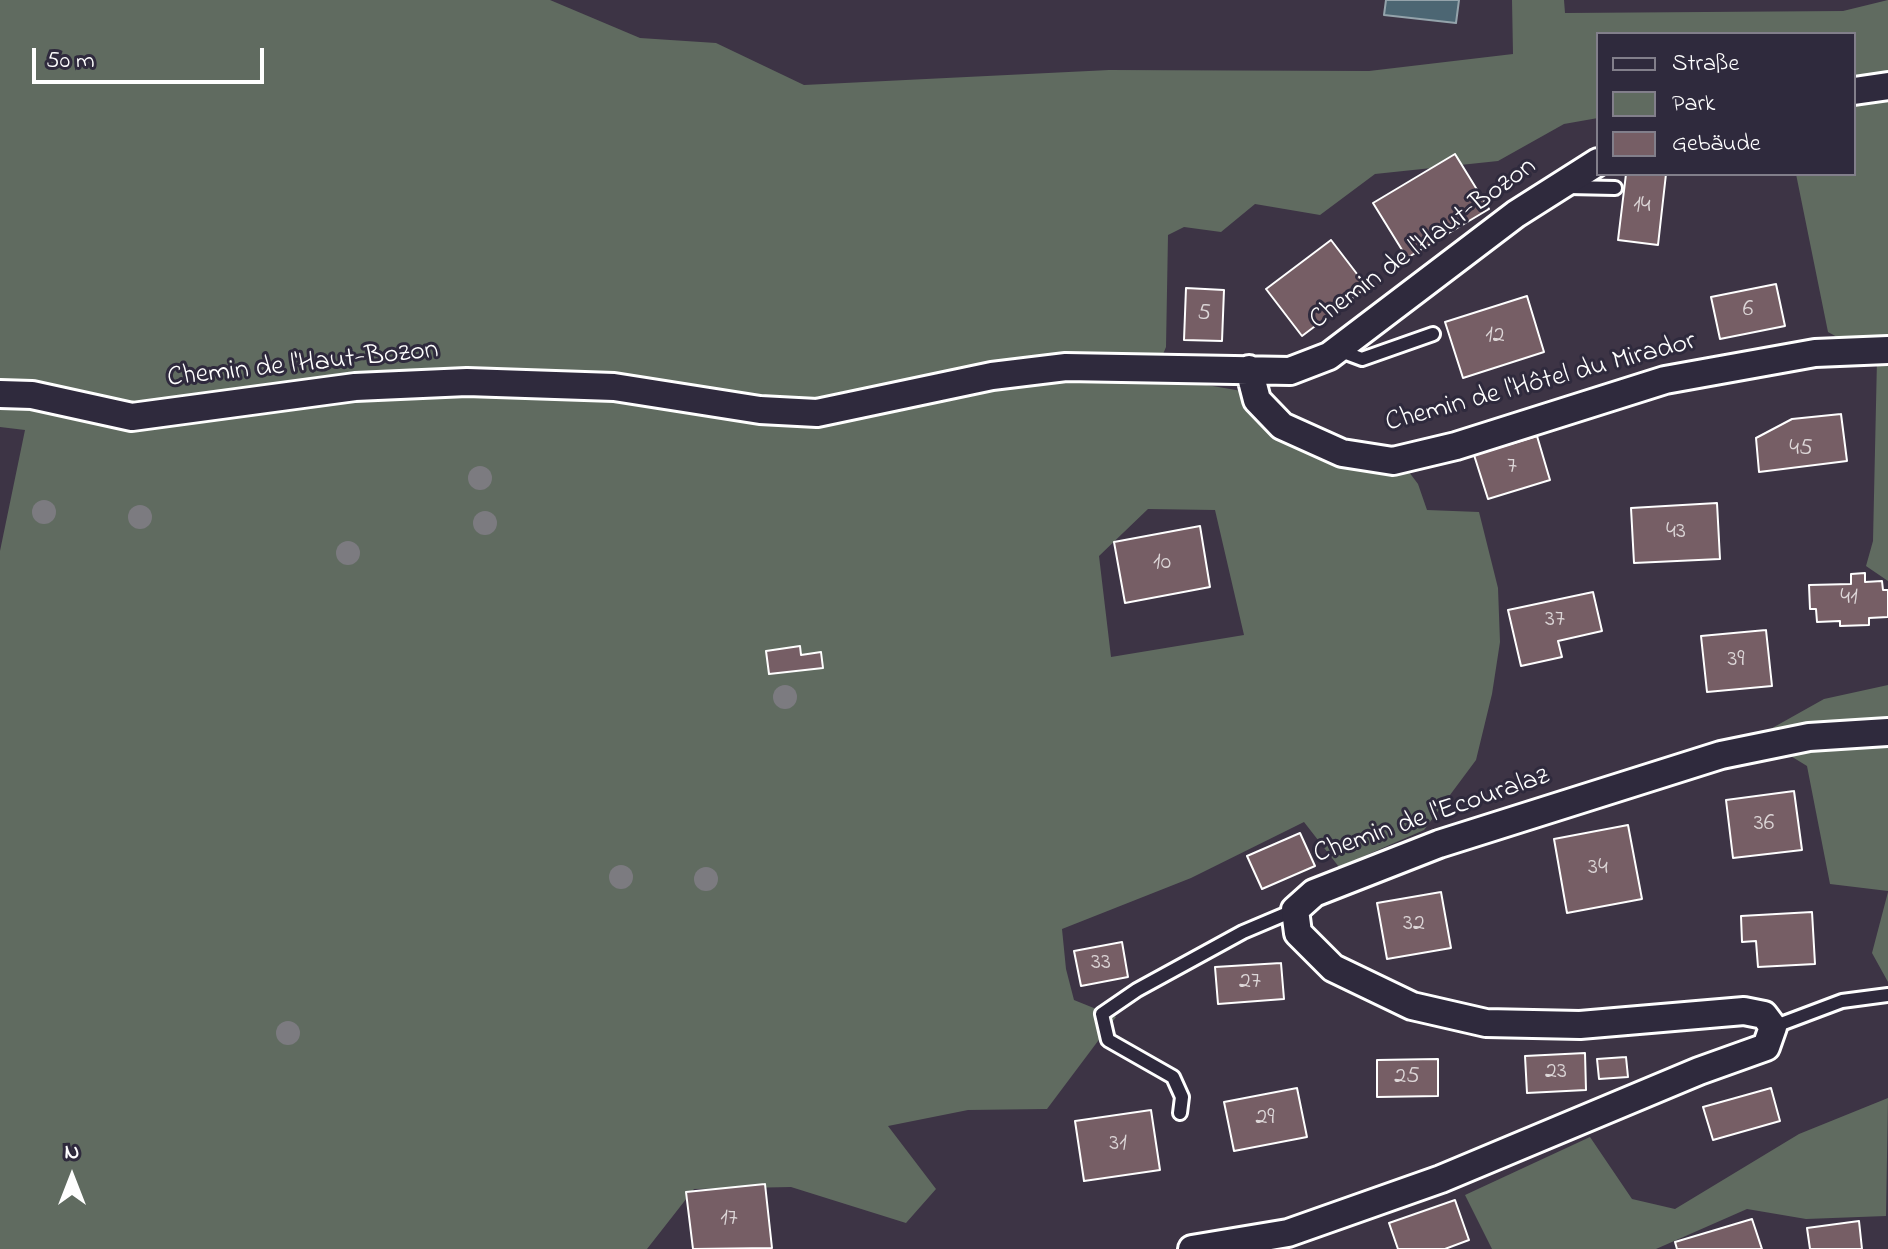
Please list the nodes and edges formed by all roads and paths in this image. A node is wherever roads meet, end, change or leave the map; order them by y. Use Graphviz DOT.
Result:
graph roads {
  1 [pos="1888,86"];
  2 [pos="1856,91"];
  3 [pos="1596,163"];
  4 [pos="1558,187"];
  5 [pos="1615,188"];
  6 [pos="1433,334"];
  7 [pos="1337,350"];
  8 [pos="1888,350"];
  9 [pos="1249,369"];
  10 [pos="0,394"];
  11 [pos="1888,732"];
  12 [pos="1295,910"];
  13 [pos="1888,995"];
  14 [pos="1773,1027"];
  15 [pos="1180,1113"];
  16 [pos="1192,1249"];
  1 -- 2 [label="street"];
  3 -- 4 [label="street, Chemin de l'Haut-Bozon"];
  4 -- 5 [label="lane"];
  4 -- 7 [label="street, Chemin de l'Haut-Bozon"];
  6 -- 7 [label="lane"];
  7 -- 9 [label="street, Chemin de l'Haut-Bozon"];
  8 -- 9 [label="street, Chemin de l'Hôtel du Mirador"];
  9 -- 10 [label="street, Chemin de l'Haut-Bozon"];
  11 -- 12 [label="street, Chemin de l'Ecouralaz"];
  12 -- 14 [label="street"];
  12 -- 15 [label="lane"];
  13 -- 14 [label="lane"];
  14 -- 16 [label="street"];
}
